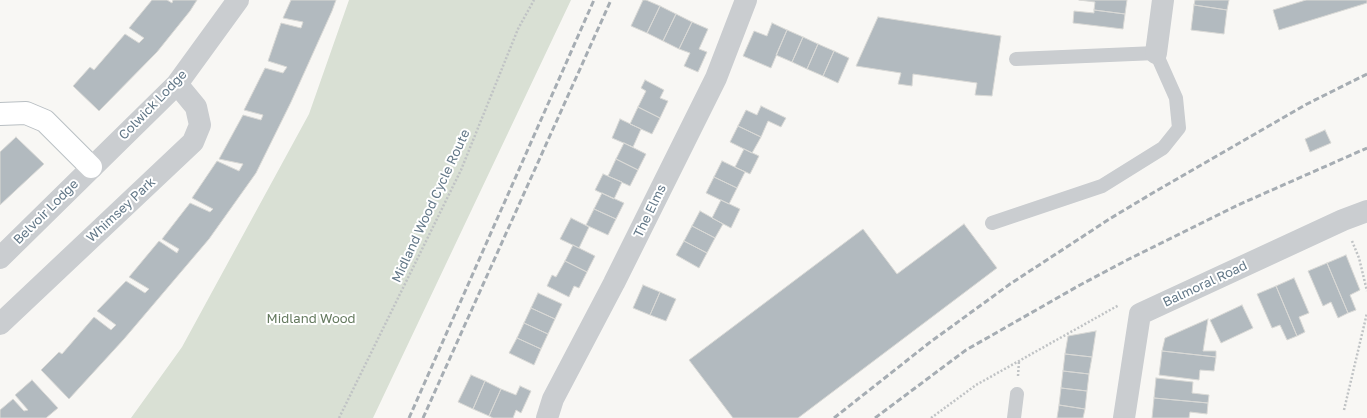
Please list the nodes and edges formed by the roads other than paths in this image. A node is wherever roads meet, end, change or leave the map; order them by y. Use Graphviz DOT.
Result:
graph roads {
  1 [pos="238,0"];
  2 [pos="746,0"];
  3 [pos="1163,0"];
  4 [pos="1156,53"];
  5 [pos="1016,59"];
  6 [pos="177,84"];
  7 [pos="0,114"];
  8 [pos="91,167"];
  9 [pos="1367,210"];
  10 [pos="992,223"];
  11 [pos="0,258"];
  12 [pos="0,324"];
  13 [pos="1017,394"];
  14 [pos="547,418"];
  15 [pos="1014,418"];
  16 [pos="1124,418"];
  1 -- 6 [label="street, Colwick Lodge"];
  2 -- 14 [label="street, The Elms"];
  3 -- 4 [label="street"];
  4 -- 5 [label="lane"];
  4 -- 10 [label="lane"];
  6 -- 8 [label="street, Colwick Lodge"];
  6 -- 12 [label="street, Whimsey Park"];
  7 -- 8 [label="street"];
  8 -- 11 [label="street, Belvoir Lodge"];
  9 -- 16 [label="street, Balmoral Road"];
  13 -- 15 [label="lane"];
}
